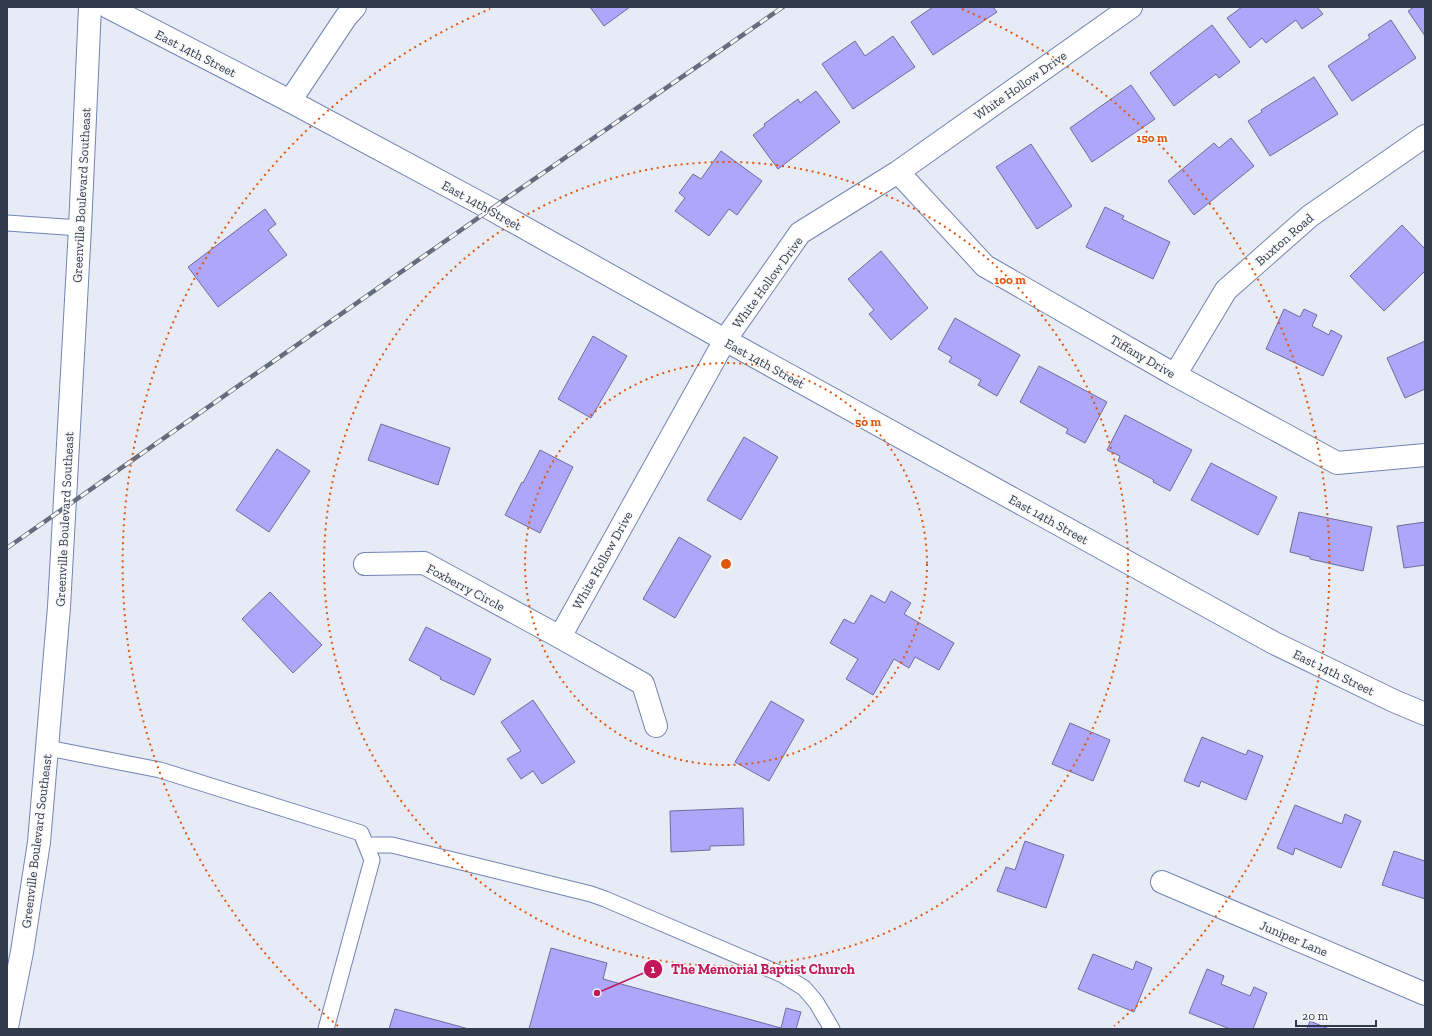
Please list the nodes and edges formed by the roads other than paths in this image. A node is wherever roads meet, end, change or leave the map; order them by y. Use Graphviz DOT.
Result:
graph roads {
  1 [pos="90,7"];
  2 [pos="108,7"];
  3 [pos="355,7"];
  4 [pos="1131,7"];
  5 [pos="290,101"];
  6 [pos="1425,136"];
  7 [pos="898,172"];
  8 [pos="7,223"];
  9 [pos="80,228"];
  10 [pos="725,340"];
  11 [pos="1175,374"];
  12 [pos="1425,455"];
  13 [pos="365,564"];
  14 [pos="560,637"];
  15 [pos="1425,714"];
  16 [pos="656,726"];
  17 [pos="48,748"];
  18 [pos="366,845"];
  19 [pos="1162,882"];
  20 [pos="1425,994"];
  21 [pos="7,1027"];
  22 [pos="326,1029"];
  23 [pos="832,1029"];
  1 -- 9 [label="main road, Greenville Boulevard Southeast"];
  2 -- 5 [label="main road, East 14th Street"];
  3 -- 5 [label="main road"];
  4 -- 7 [label="main road, White Hollow Drive"];
  5 -- 10 [label="main road, East 14th Street"];
  6 -- 11 [label="main road, Buxton Road"];
  7 -- 10 [label="main road, White Hollow Drive"];
  7 -- 11 [label="main road, Tiffany Drive"];
  8 -- 9 [label="lane"];
  9 -- 17 [label="main road, Greenville Boulevard Southeast"];
  10 -- 14 [label="main road, White Hollow Drive"];
  10 -- 15 [label="main road, East 14th Street"];
  11 -- 12 [label="main road, Tiffany Drive"];
  13 -- 14 [label="main road, Foxberry Circle"];
  14 -- 16 [label="main road, Foxberry Circle"];
  17 -- 18 [label="lane"];
  17 -- 21 [label="main road, Greenville Boulevard Southeast"];
  18 -- 22 [label="lane"];
  18 -- 23 [label="lane"];
  19 -- 20 [label="main road, Juniper Lane"];
}
